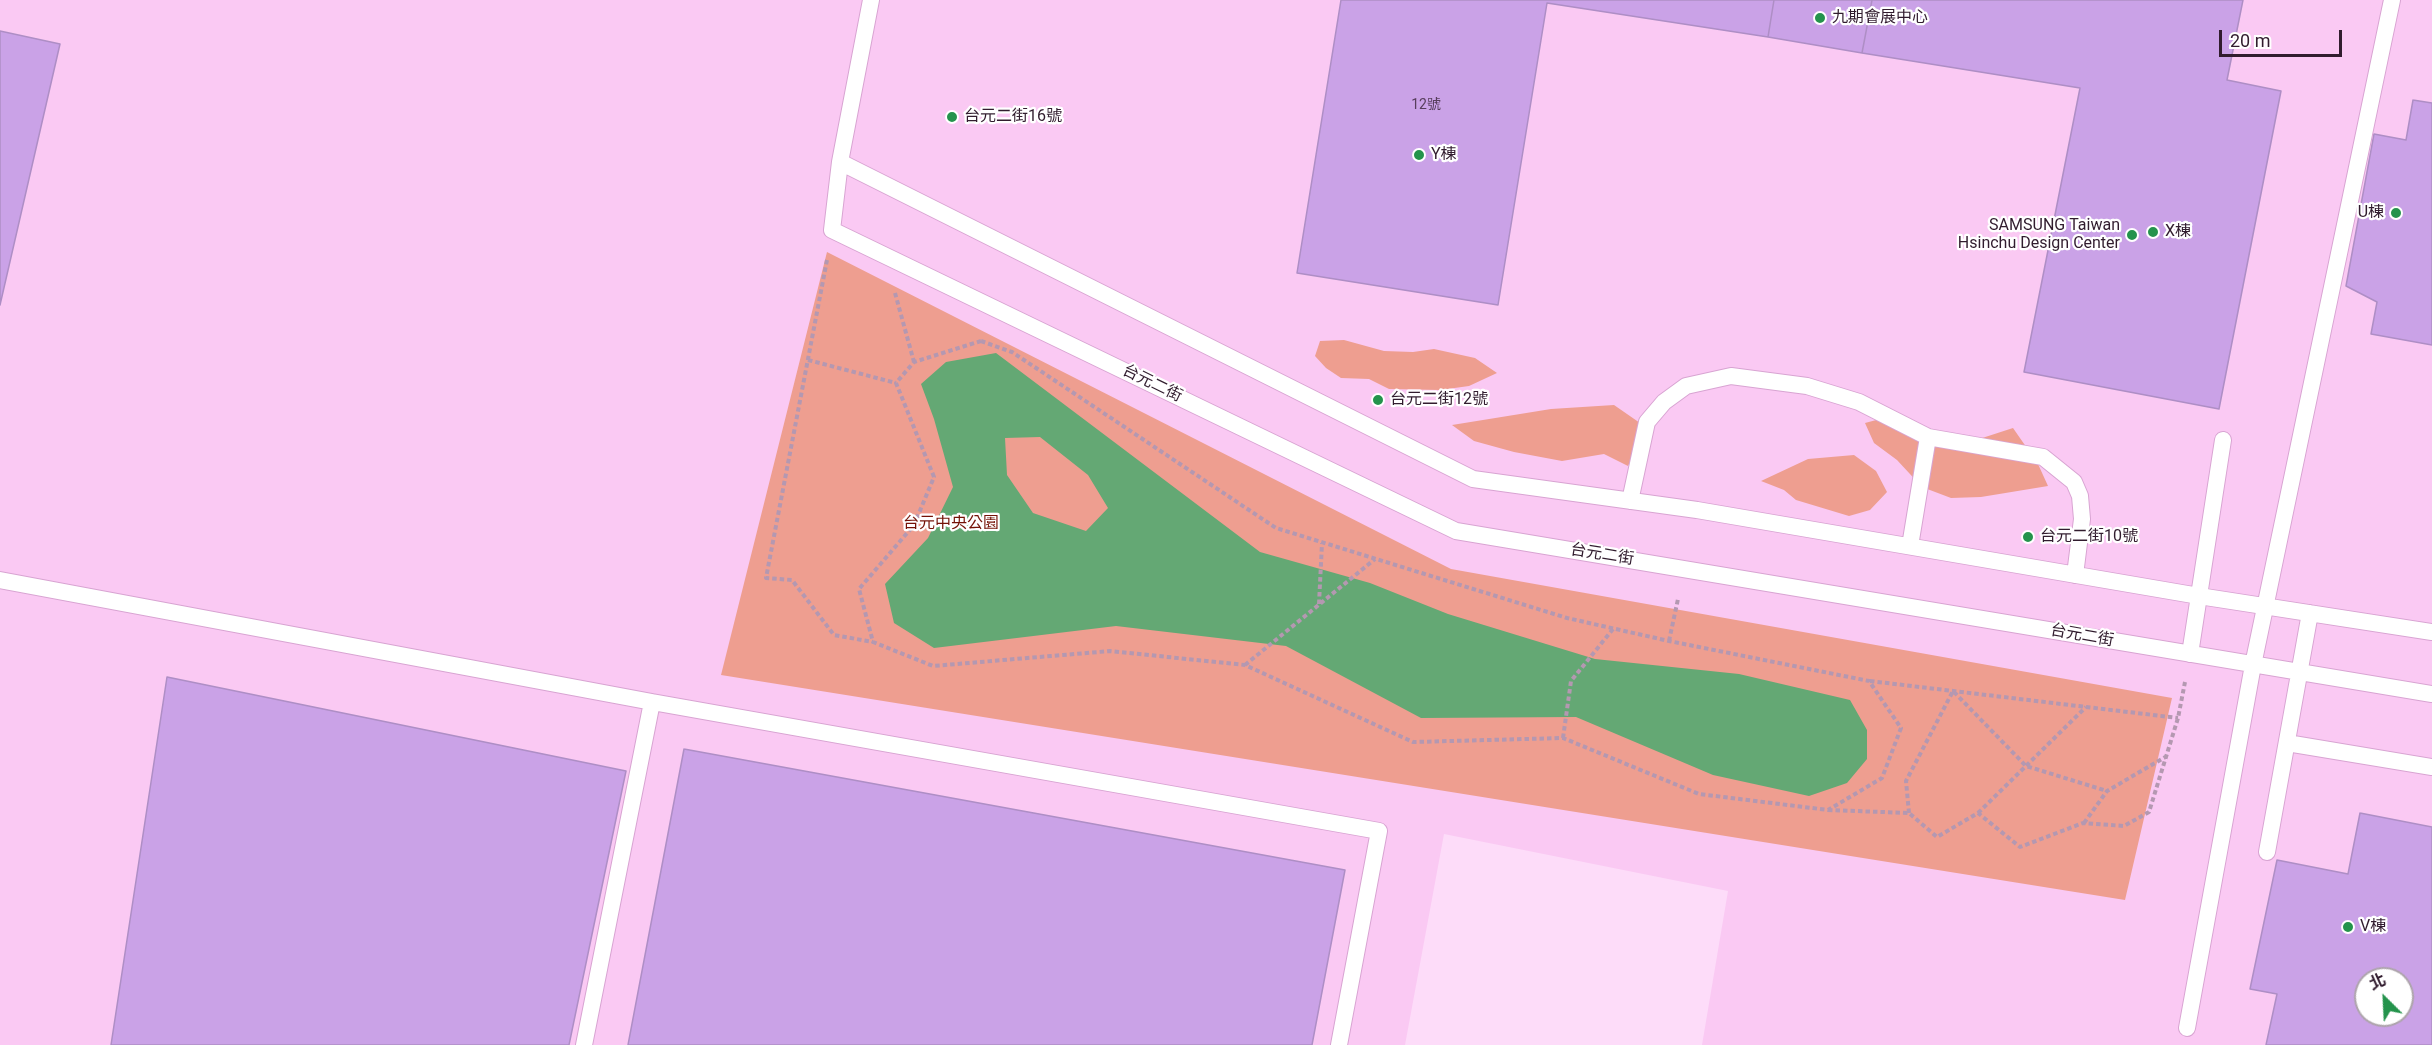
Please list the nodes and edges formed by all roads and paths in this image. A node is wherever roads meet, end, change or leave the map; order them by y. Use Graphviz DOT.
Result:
graph roads {
  1 [pos="871,0"];
  2 [pos="2392,0"];
  3 [pos="840,162"];
  4 [pos="832,230"];
  5 [pos="884,255"];
  6 [pos="808,360"];
  7 [pos="914,362"];
  8 [pos="896,383"];
  9 [pos="1928,437"];
  10 [pos="2223,440"];
  11 [pos="1630,501"];
  12 [pos="1322,543"];
  13 [pos="1910,546"];
  14 [pos="1375,559"];
  15 [pos="1684,569"];
  16 [pos="2075,574"];
  17 [pos="0,580"];
  18 [pos="2199,596"];
  19 [pos="1319,604"];
  20 [pos="2265,606"];
  21 [pos="2310,613"];
  22 [pos="1613,629"];
  23 [pos="2432,632"];
  24 [pos="1669,641"];
  25 [pos="873,642"];
  26 [pos="2190,654"];
  27 [pos="1245,665"];
  28 [pos="2253,665"];
  29 [pos="2299,673"];
  30 [pos="1869,681"];
  31 [pos="1953,691"];
  32 [pos="2432,694"];
  33 [pos="652,702"];
  34 [pos="2086,707"];
  35 [pos="2178,718"];
  36 [pos="1563,738"];
  37 [pos="2286,742"];
  38 [pos="2166,756"];
  39 [pos="2026,766"];
  40 [pos="2432,767"];
  41 [pos="2107,791"];
  42 [pos="1828,810"];
  43 [pos="1909,813"];
  44 [pos="1978,813"];
  45 [pos="2083,823"];
  46 [pos="2267,852"];
  47 [pos="2187,1028"];
  48 [pos="584,1045"];
  49 [pos="1339,1045"];
  1 -- 3 [label="lane"];
  2 -- 20 [label="lane"];
  3 -- 4 [label="lane"];
  3 -- 11 [label="lane"];
  4 -- 5 [label="lane, 台元二街"];
  4 -- 6 [label="path"];
  5 -- 7 [label="path"];
  5 -- 15 [label="lane, 台元二街"];
  6 -- 8 [label="path"];
  6 -- 25 [label="path"];
  7 -- 8 [label="path"];
  7 -- 12 [label="path"];
  8 -- 25 [label="path"];
  9 -- 11 [label="lane"];
  9 -- 13 [label="lane"];
  9 -- 16 [label="lane"];
  10 -- 18 [label="lane"];
  11 -- 13 [label="lane"];
  12 -- 14 [label="path"];
  12 -- 19 [label="path"];
  13 -- 16 [label="lane"];
  14 -- 19 [label="path"];
  14 -- 22 [label="path"];
  15 -- 24 [label="path"];
  15 -- 26 [label="lane, 台元二街"];
  16 -- 18 [label="lane"];
  17 -- 33 [label="lane"];
  18 -- 20 [label="lane"];
  18 -- 26 [label="lane"];
  19 -- 27 [label="path"];
  20 -- 21 [label="lane"];
  20 -- 28 [label="lane"];
  21 -- 23 [label="lane"];
  21 -- 29 [label="lane"];
  22 -- 24 [label="path"];
  22 -- 36 [label="path"];
  24 -- 30 [label="path"];
  25 -- 27 [label="path"];
  26 -- 28 [label="lane, 台元二街"];
  26 -- 35 [label="path"];
  27 -- 36 [label="path"];
  28 -- 29 [label="lane, 台元二街"];
  28 -- 47 [label="lane"];
  29 -- 32 [label="lane, 台元二街"];
  29 -- 37 [label="lane"];
  30 -- 31 [label="path"];
  30 -- 42 [label="path"];
  31 -- 34 [label="path"];
  31 -- 39 [label="path"];
  31 -- 43 [label="path"];
  33 -- 48 [label="lane"];
  33 -- 49 [label="lane"];
  34 -- 35 [label="path"];
  34 -- 39 [label="path"];
  35 -- 38 [label="path"];
  36 -- 42 [label="path"];
  37 -- 40 [label="lane"];
  37 -- 46 [label="lane"];
  38 -- 41 [label="path"];
  38 -- 45 [label="path"];
  39 -- 41 [label="path"];
  39 -- 44 [label="path"];
  41 -- 45 [label="path"];
  42 -- 43 [label="path"];
  43 -- 44 [label="path"];
  44 -- 45 [label="path"];
}
